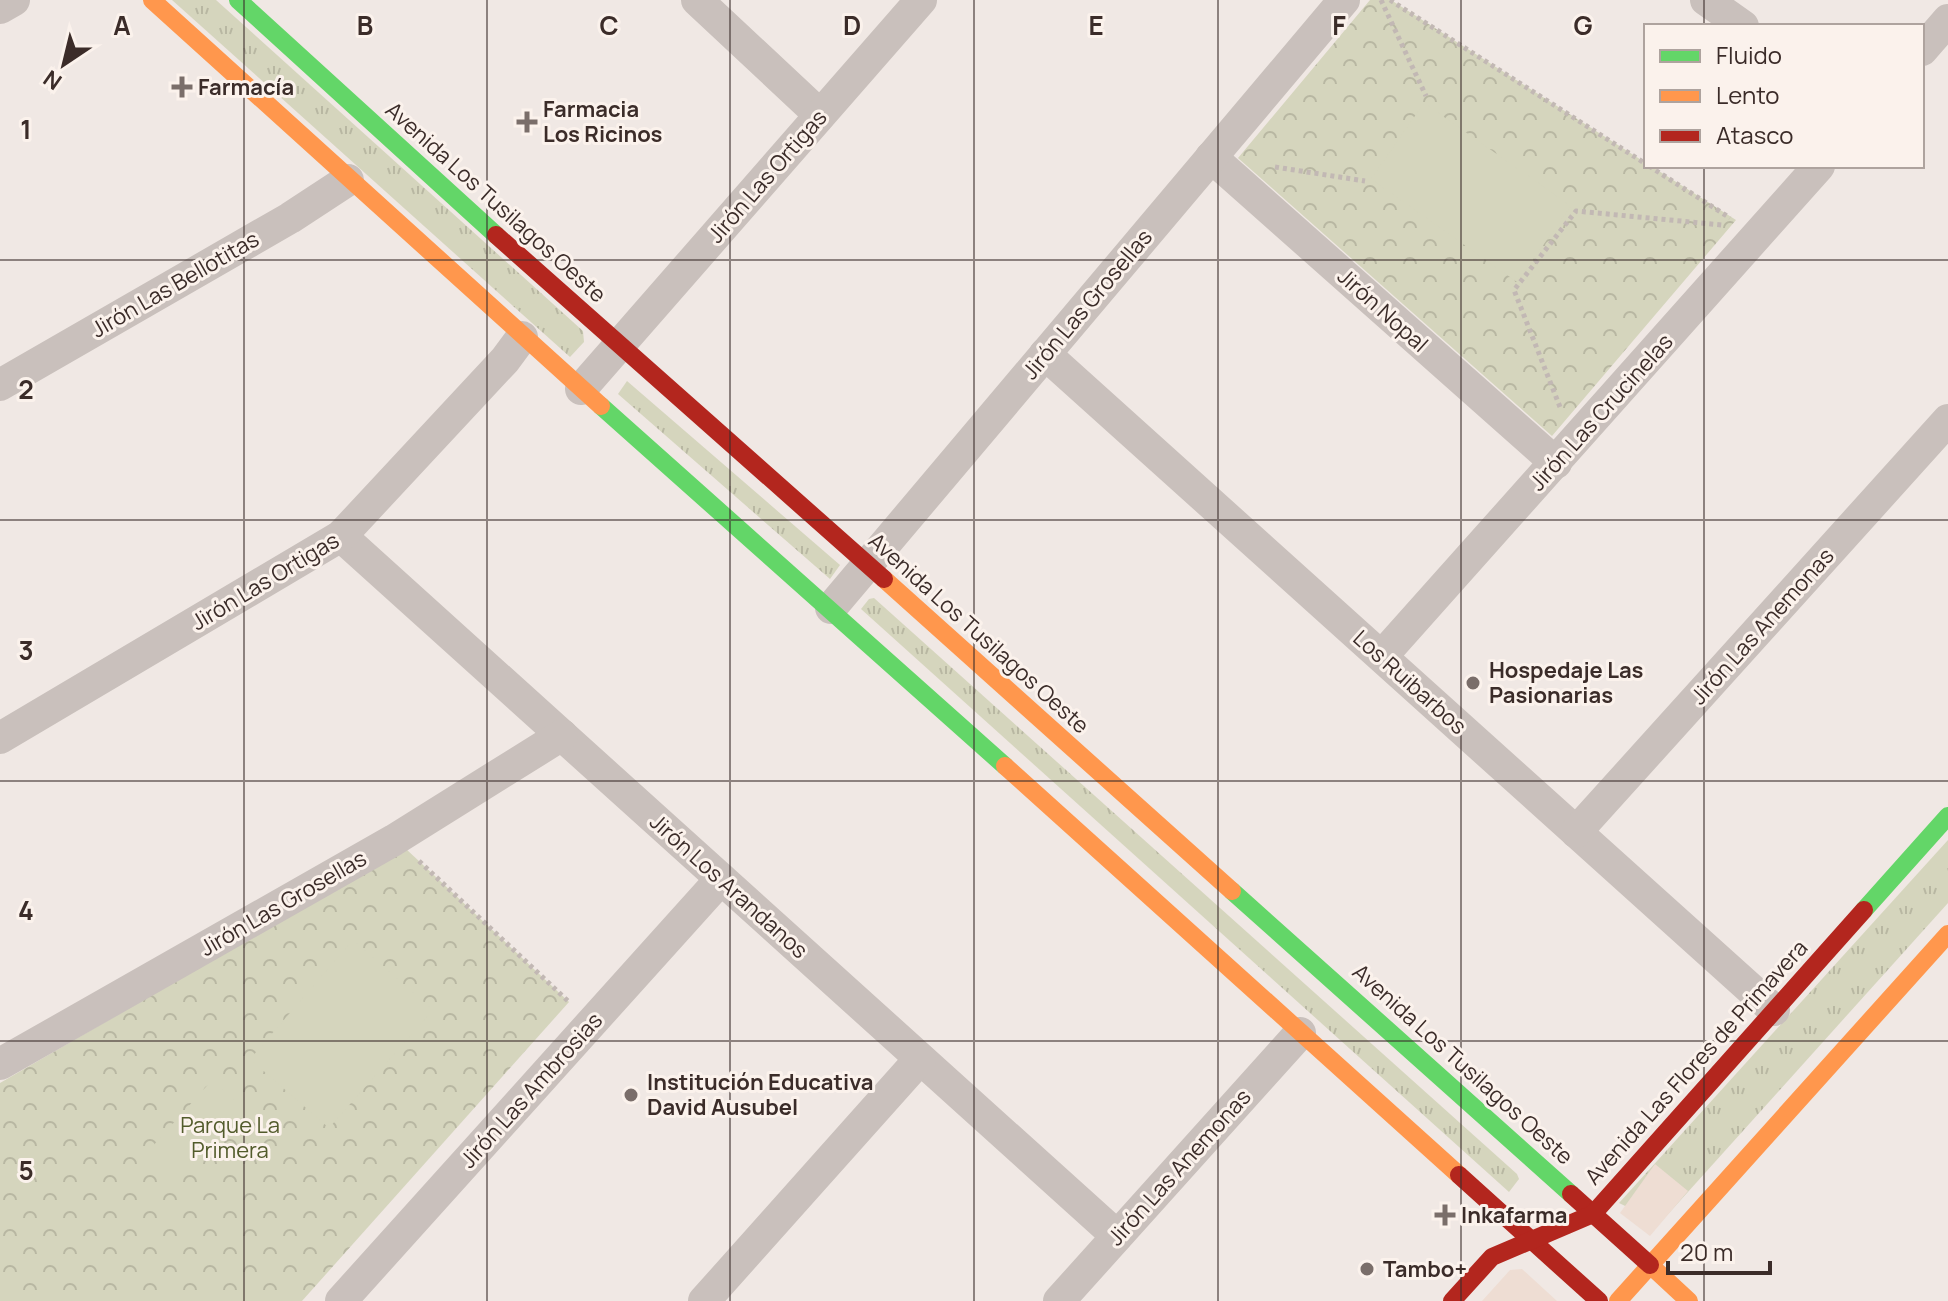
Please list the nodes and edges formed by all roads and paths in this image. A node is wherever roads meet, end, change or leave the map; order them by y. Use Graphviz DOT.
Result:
graph roads {
  1 [pos="14,0"];
  2 [pos="152,0"];
  3 [pos="238,0"];
  4 [pos="697,0"];
  5 [pos="921,0"];
  6 [pos="1344,0"];
  7 [pos="1381,0"];
  8 [pos="1390,0"];
  9 [pos="1706,0"];
  10 [pos="0,8"];
  11 [pos="1948,20"];
  12 [pos="1740,24"];
  13 [pos="1924,48"];
  14 [pos="1426,96"];
  15 [pos="820,115"];
  16 [pos="1211,157"];
  17 [pos="1644,163"];
  18 [pos="1270,167"];
  19 [pos="1652,168"];
  20 [pos="1817,168"];
  21 [pos="348,180"];
  22 [pos="1365,181"];
  23 [pos="1723,225"];
  24 [pos="1758,235"];
  25 [pos="522,337"];
  26 [pos="619,346"];
  27 [pos="1045,354"];
  28 [pos="0,385"];
  29 [pos="581,389"];
  30 [pos="1560,407"];
  31 [pos="1948,420"];
  32 [pos="1556,463"];
  33 [pos="341,536"];
  34 [pos="868,565"];
  35 [pos="831,608"];
  36 [pos="1382,656"];
  37 [pos="562,735"];
  38 [pos="0,738"];
  39 [pos="1948,816"];
  40 [pos="1576,832"];
  41 [pos="394,840"];
  42 [pos="721,879"];
  43 [pos="1948,934"];
  44 [pos="1774,1010"];
  45 [pos="593,1022"];
  46 [pos="1300,1033"];
  47 [pos="920,1059"];
  48 [pos="0,1064"];
  49 [pos="1593,1214"];
  50 [pos="1117,1236"];
  51 [pos="1532,1239"];
  52 [pos="1650,1265"];
  53 [pos="341,1301"];
  54 [pos="704,1301"];
  55 [pos="1059,1301"];
  56 [pos="1452,1301"];
  57 [pos="1599,1301"];
  58 [pos="1618,1301"];
  59 [pos="1689,1301"];
  1 -- 10 [label="street"];
  2 -- 21 [label="main road"];
  3 -- 26 [label="main road, Avenida Los Tusilagos Oeste"];
  4 -- 15 [label="street"];
  5 -- 15 [label="street, Jirón Las Ortigas"];
  6 -- 16 [label="street, Jirón Las Grosellas"];
  7 -- 14 [label="path"];
  8 -- 17 [label="path"];
  9 -- 12 [label="street"];
  11 -- 13 [label="street"];
  15 -- 26 [label="street, Jirón Las Ortigas"];
  16 -- 27 [label="street, Jirón Las Grosellas"];
  16 -- 32 [label="street, Jirón Nopal"];
  18 -- 22 [label="path"];
  19 -- 24 [label="path"];
  20 -- 24 [label="street, Jirón Las Crucinelas"];
  21 -- 25 [label="main road"];
  21 -- 28 [label="street, Jirón Las Bellotitas"];
  23 -- 30 [label="path"];
  24 -- 32 [label="street, Jirón Las Crucinelas"];
  25 -- 29 [label="main road"];
  25 -- 33 [label="street, Jirón Las Ortigas"];
  26 -- 29 [label="street, Jirón Las Ortigas"];
  26 -- 34 [label="main road, Avenida Los Tusilagos Oeste"];
  27 -- 34 [label="street, Jirón Las Grosellas"];
  27 -- 36 [label="street, Los Ruibarbos"];
  29 -- 35 [label="main road"];
  31 -- 40 [label="street, Jirón Las Anemonas"];
  32 -- 36 [label="street, Jirón Las Crucinelas"];
  33 -- 37 [label="street, Jirón Los Arandanos"];
  33 -- 38 [label="street, Jirón Las Ortigas"];
  34 -- 35 [label="street, Jirón Las Grosellas"];
  34 -- 49 [label="main road, Avenida Los Tusilagos Oeste"];
  35 -- 46 [label="main road"];
  36 -- 40 [label="street, Los Ruibarbos"];
  37 -- 41 [label="street, Jirón Las Grosellas"];
  37 -- 42 [label="street, Jirón Los Arandanos"];
  39 -- 44 [label="main road, Avenida Las Flores de Primavera"];
  40 -- 44 [label="street, Los Ruibarbos"];
  41 -- 45 [label="path"];
  41 -- 48 [label="street, Jirón Las Grosellas"];
  42 -- 45 [label="street, Jirón Las Ambrosias"];
  42 -- 47 [label="street, Jirón Los Arandanos"];
  43 -- 52 [label="main road"];
  44 -- 49 [label="main road, Avenida Las Flores de Primavera"];
  45 -- 53 [label="street, Jirón Las Ambrosias"];
  46 -- 50 [label="street, Jirón Las Anemonas"];
  46 -- 51 [label="main road"];
  47 -- 50 [label="street, Jirón Los Arandanos"];
  47 -- 54 [label="street"];
  49 -- 51 [label="main road, Avenida Las Flores de Primavera"];
  49 -- 52 [label="main road, Avenida Los Tusilagos Oeste"];
  50 -- 55 [label="street, Jirón Las Anemonas"];
  51 -- 56 [label="main road, Avenida Las Flores de Primavera"];
  51 -- 57 [label="main road"];
  52 -- 58 [label="main road"];
  52 -- 59 [label="main road, Avenida Los Tusilagos Oeste"];
}
